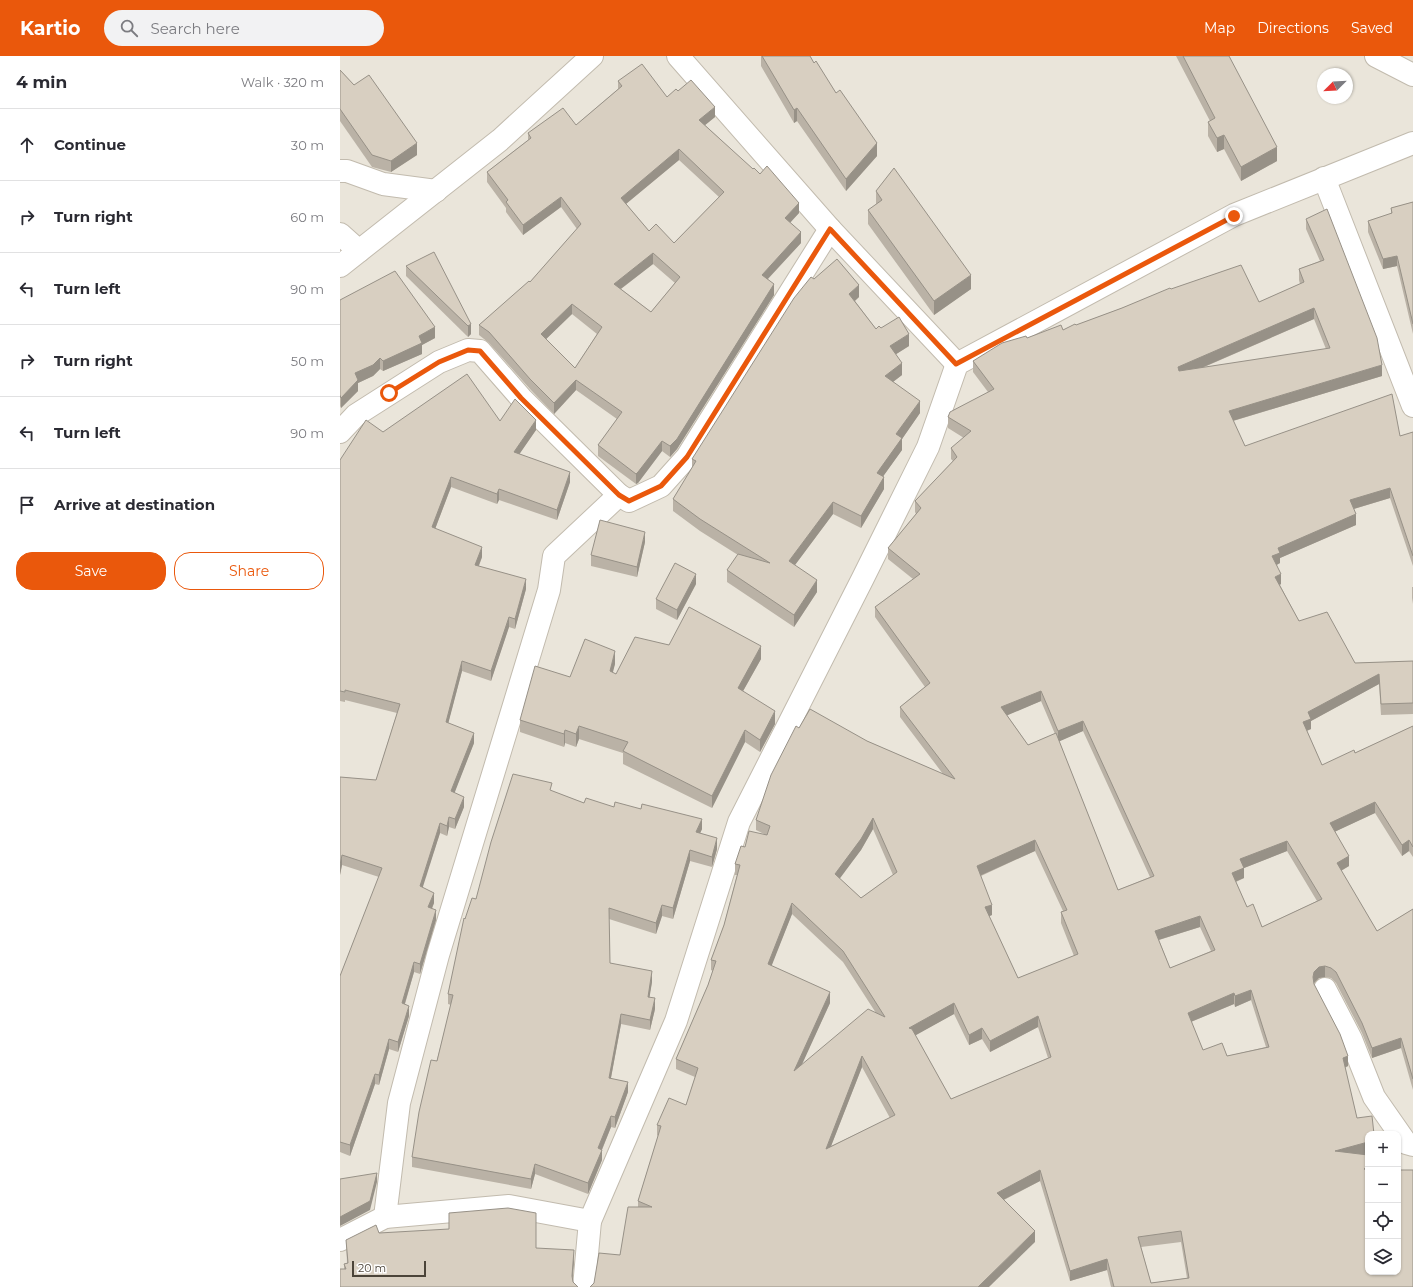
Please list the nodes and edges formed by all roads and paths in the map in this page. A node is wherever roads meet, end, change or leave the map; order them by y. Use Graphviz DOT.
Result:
graph roads {
  1 [pos="592,56"];
  2 [pos="678,56"];
  3 [pos="1376,56"];
  4 [pos="1413,75"];
  5 [pos="1413,143"];
  6 [pos="340,171"];
  7 [pos="1324,178"];
  8 [pos="436,191"];
  9 [pos="830,229"];
  10 [pos="340,234"];
  11 [pos="359,251"];
  12 [pos="340,266"];
  13 [pos="956,364"];
  14 [pos="1413,406"];
  15 [pos="340,432"];
  16 [pos="619,495"];
  17 [pos="1325,989"];
  18 [pos="1413,1145"];
  19 [pos="385,1217"];
  20 [pos="590,1221"];
  21 [pos="340,1240"];
  22 [pos="584,1287"];
  1 -- 8 [label="street"];
  2 -- 9 [label="street"];
  3 -- 4 [label="street"];
  5 -- 7 [label="street"];
  6 -- 8 [label="street"];
  7 -- 13 [label="street"];
  7 -- 14 [label="street"];
  8 -- 11 [label="street"];
  9 -- 13 [label="street"];
  9 -- 16 [label="street"];
  10 -- 11 [label="street"];
  11 -- 12 [label="street"];
  13 -- 20 [label="street"];
  15 -- 16 [label="street"];
  16 -- 19 [label="street"];
  17 -- 18 [label="street"];
  19 -- 20 [label="street"];
  19 -- 21 [label="street"];
  20 -- 22 [label="street"];
}
